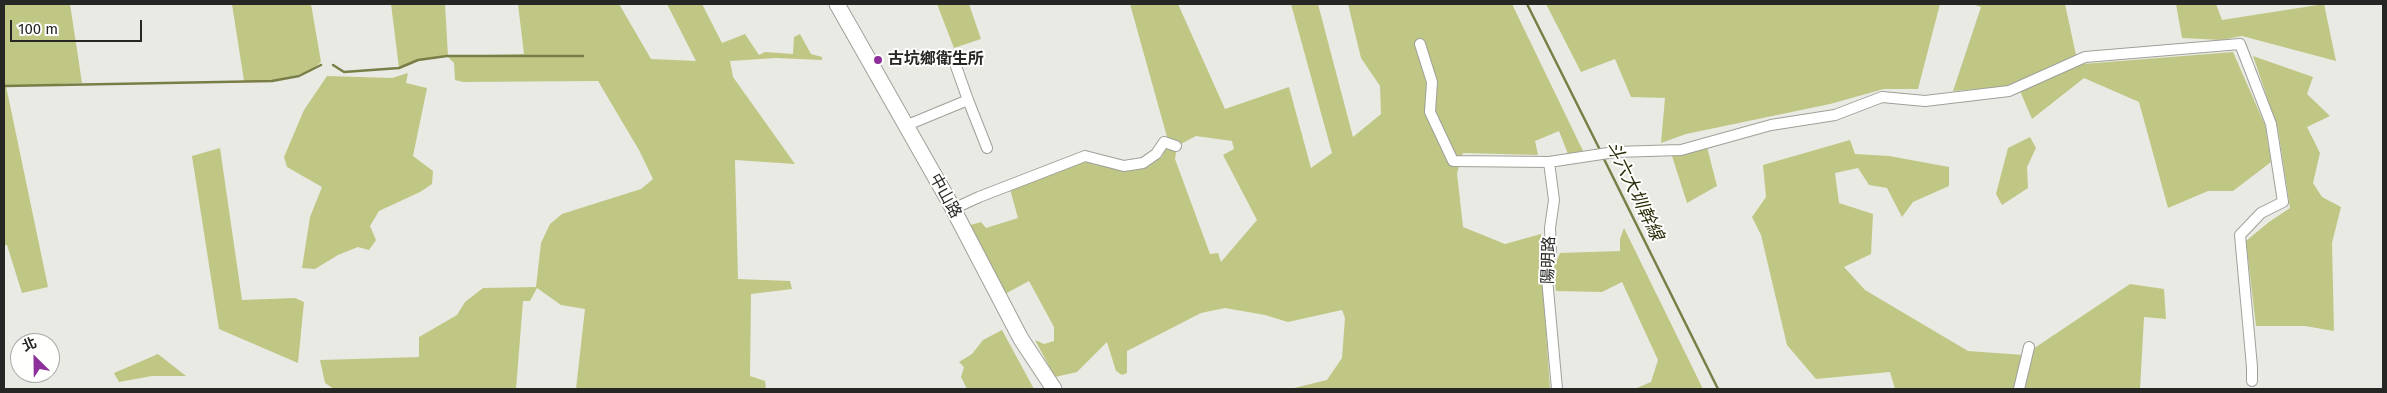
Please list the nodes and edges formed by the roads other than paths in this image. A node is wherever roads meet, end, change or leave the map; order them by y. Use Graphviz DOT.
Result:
graph roads {
  1 [pos="836,4"];
  2 [pos="1420,44"];
  3 [pos="952,55"];
  4 [pos="968,100"];
  5 [pos="905,126"];
  6 [pos="1176,146"];
  7 [pos="987,148"];
  8 [pos="1548,162"];
  9 [pos="953,209"];
  10 [pos="2029,347"];
  11 [pos="2252,381"];
  12 [pos="1054,389"];
  13 [pos="1557,389"];
  14 [pos="2019,389"];
  1 -- 5 [label="main road, 中山路"];
  2 -- 8 [label="street"];
  3 -- 4 [label="street"];
  4 -- 5 [label="street"];
  4 -- 7 [label="street"];
  5 -- 9 [label="main road, 中山路"];
  6 -- 9 [label="street"];
  8 -- 11 [label="street"];
  8 -- 13 [label="street, 陽明路"];
  9 -- 12 [label="main road, 中山路"];
  10 -- 14 [label="street"];
}
